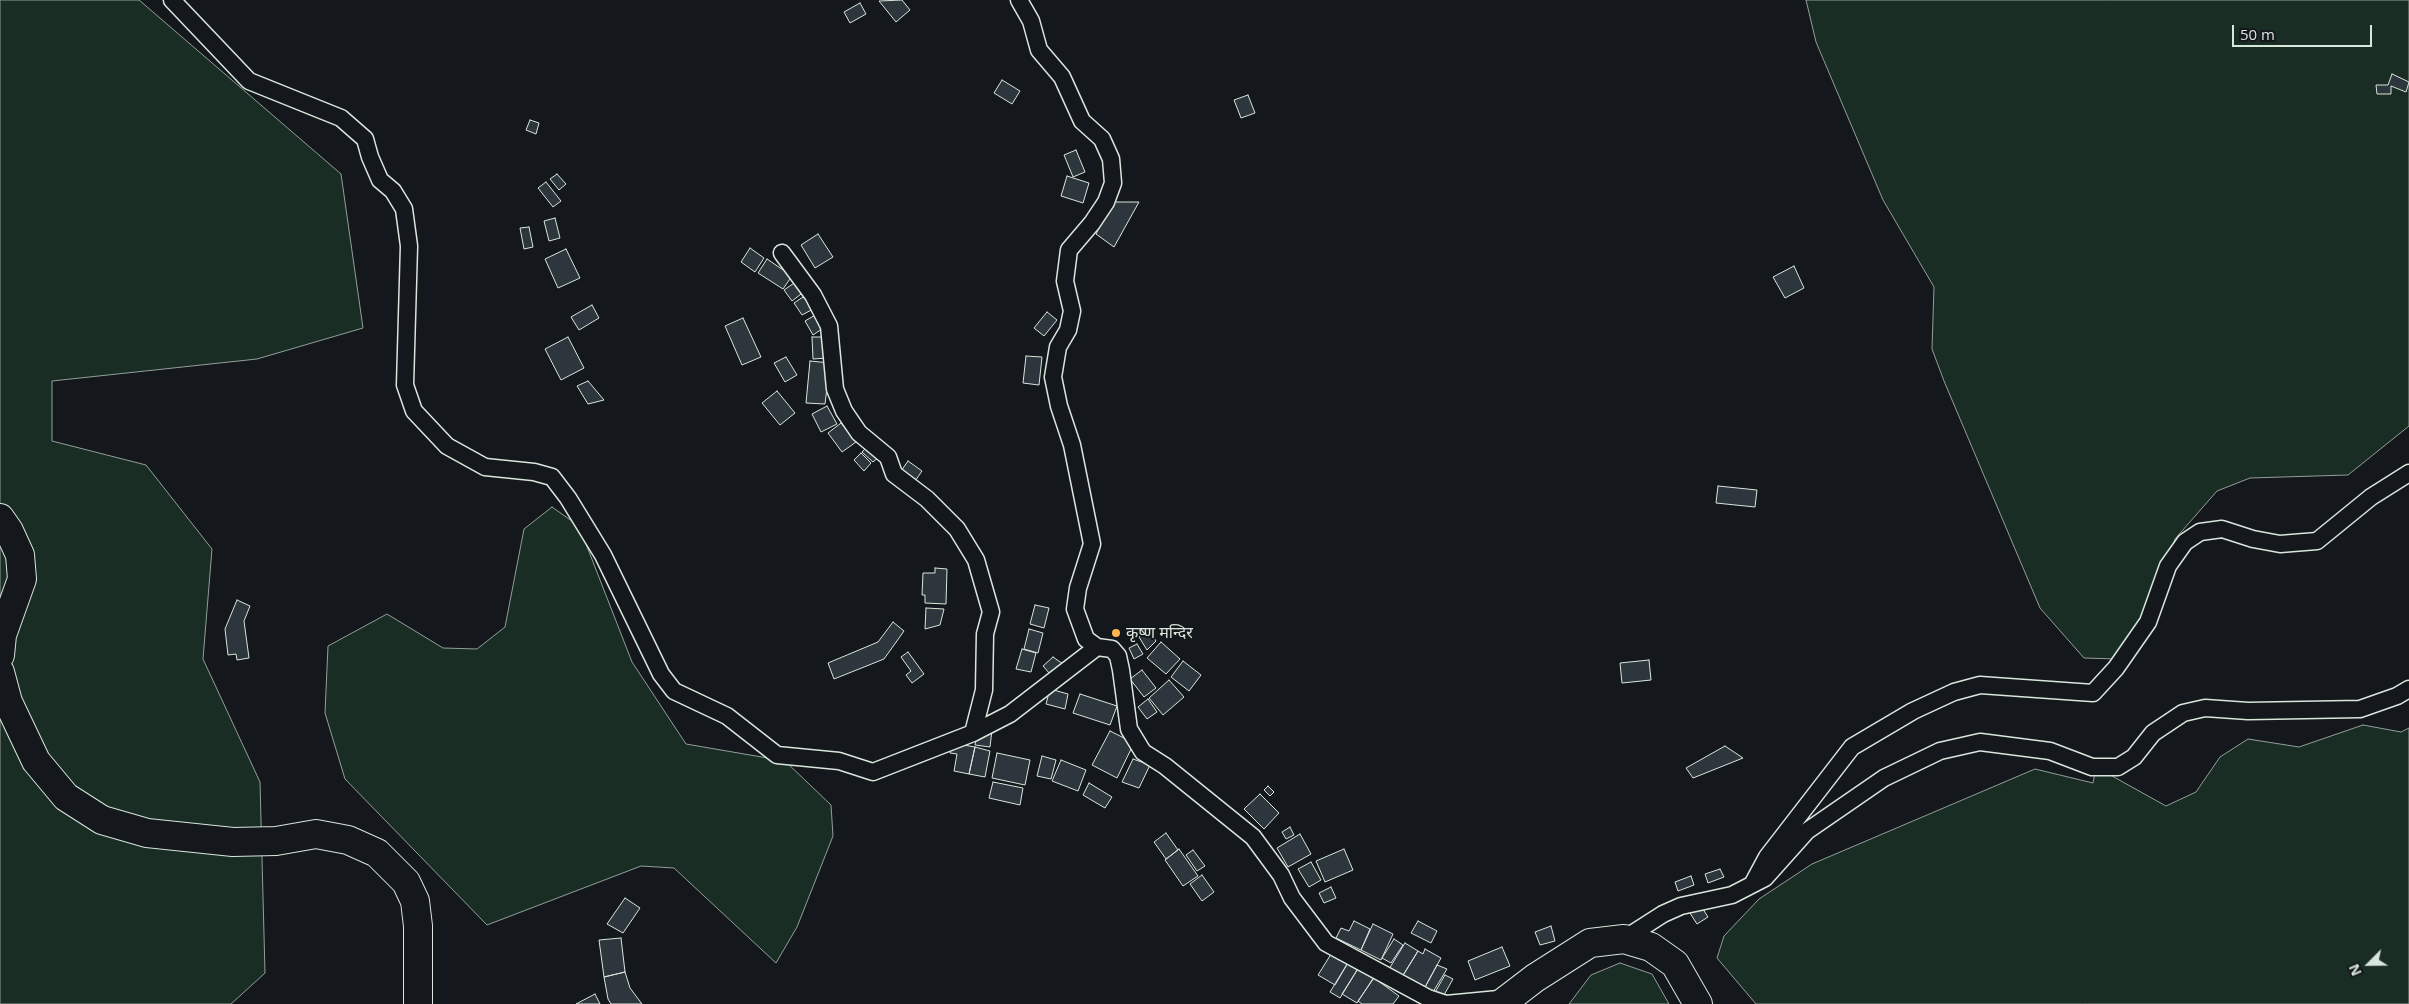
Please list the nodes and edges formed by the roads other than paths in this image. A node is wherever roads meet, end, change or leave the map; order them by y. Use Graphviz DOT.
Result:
graph roads {
  1 [pos="172,0"];
  2 [pos="1019,0"];
  3 [pos="782,252"];
  4 [pos="2409,473"];
  5 [pos="0,518"];
  6 [pos="1097,647"];
  7 [pos="0,655"];
  8 [pos="0,672"];
  9 [pos="2409,689"];
  10 [pos="973,733"];
  11 [pos="1752,885"];
  12 [pos="1624,939"];
  13 [pos="1505,1001"];
  14 [pos="418,1004"];
  15 [pos="1698,1004"];
  1 -- 10 [label="street"];
  2 -- 6 [label="street"];
  3 -- 10 [label="street"];
  4 -- 11 [label="street"];
  5 -- 7 [label="highway"];
  6 -- 10 [label="street"];
  6 -- 13 [label="street"];
  8 -- 14 [label="highway"];
  9 -- 11 [label="street"];
  11 -- 12 [label="street"];
  12 -- 13 [label="highway"];
  12 -- 15 [label="highway"];
}
